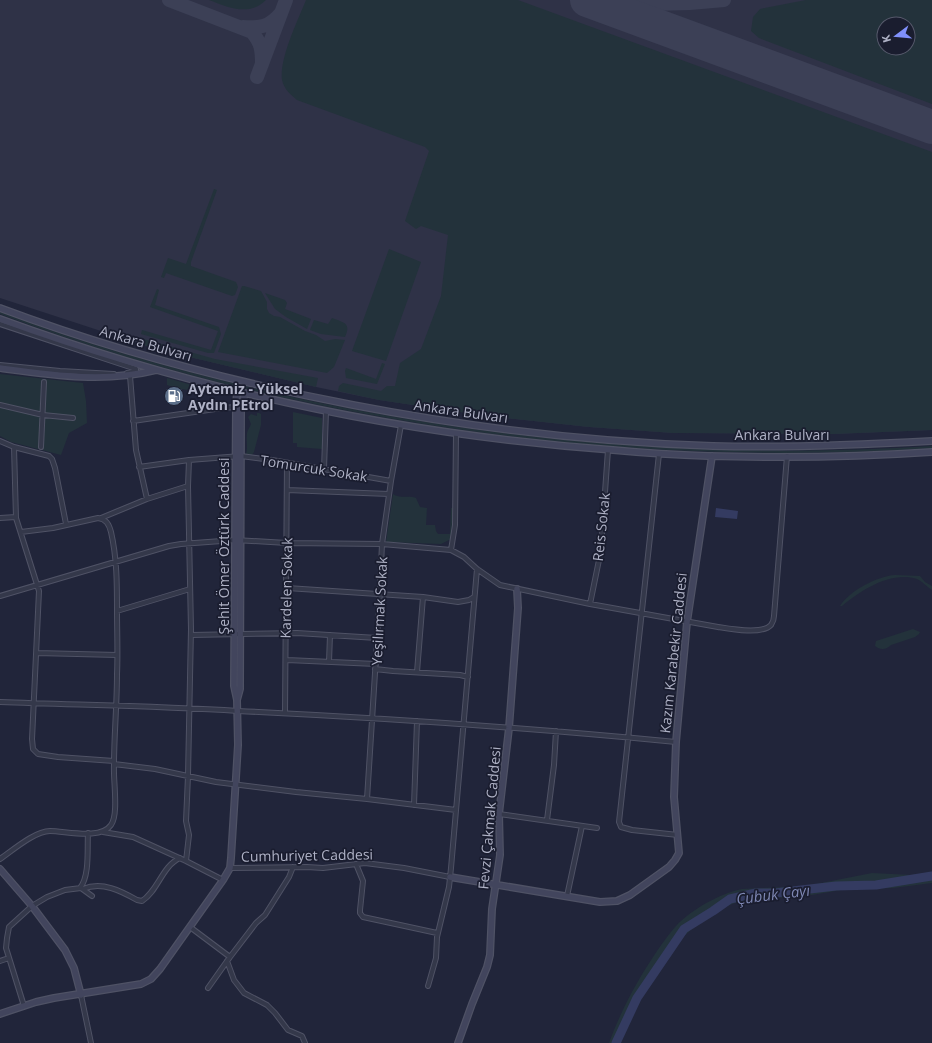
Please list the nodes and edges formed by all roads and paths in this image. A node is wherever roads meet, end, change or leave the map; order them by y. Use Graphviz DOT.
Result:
graph roads {
  1 [pos="0,308"];
  2 [pos="0,319"];
  3 [pos="0,324"];
  4 [pos="0,366"];
  5 [pos="156,370"];
  6 [pos="130,376"];
  7 [pos="44,382"];
  8 [pos="237,391"];
  9 [pos="244,393"];
  10 [pos="0,405"];
  11 [pos="236,407"];
  12 [pos="326,411"];
  13 [pos="43,415"];
  14 [pos="73,418"];
  15 [pos="133,421"];
  16 [pos="401,425"];
  17 [pos="456,434"];
  18 [pos="0,441"];
  19 [pos="932,441"];
  20 [pos="14,447"];
  21 [pos="41,448"];
  22 [pos="608,450"];
  23 [pos="932,452"];
  24 [pos="659,454"];
  25 [pos="239,456"];
  26 [pos="712,456"];
  27 [pos="787,456"];
  28 [pos="189,460"];
  29 [pos="287,463"];
  30 [pos="139,467"];
  31 [pos="324,469"];
  32 [pos="391,481"];
  33 [pos="188,486"];
  34 [pos="287,490"];
  35 [pos="389,494"];
  36 [pos="147,499"];
  37 [pos="16,517"];
  38 [pos="0,518"];
  39 [pos="101,518"];
  40 [pos="66,524"];
  41 [pos="21,532"];
  42 [pos="238,540"];
  43 [pos="189,543"];
  44 [pos="287,543"];
  45 [pos="382,544"];
  46 [pos="452,550"];
  47 [pos="116,562"];
  48 [pos="477,569"];
  49 [pos="38,585"];
  50 [pos="287,588"];
  51 [pos="517,589"];
  52 [pos="190,590"];
  53 [pos="380,594"];
  54 [pos="0,596"];
  55 [pos="474,596"];
  56 [pos="422,597"];
  57 [pos="590,604"];
  58 [pos="117,611"];
  59 [pos="642,613"];
  60 [pos="687,622"];
  61 [pos="238,634"];
  62 [pos="285,634"];
  63 [pos="191,635"];
  64 [pos="330,635"];
  65 [pos="377,638"];
  66 [pos="37,653"];
  67 [pos="117,655"];
  68 [pos="286,660"];
  69 [pos="329,662"];
  70 [pos="376,666"];
  71 [pos="417,672"];
  72 [pos="468,678"];
  73 [pos="0,702"];
  74 [pos="34,703"];
  75 [pos="116,705"];
  76 [pos="189,709"];
  77 [pos="237,710"];
  78 [pos="285,713"];
  79 [pos="372,718"];
  80 [pos="418,721"];
  81 [pos="464,724"];
  82 [pos="509,728"];
  83 [pos="556,731"];
  84 [pos="629,737"];
  85 [pos="676,742"];
  86 [pos="114,762"];
  87 [pos="188,776"];
  88 [pos="236,784"];
  89 [pos="367,798"];
  90 [pos="414,805"];
  91 [pos="456,810"];
  92 [pos="499,814"];
  93 [pos="548,820"];
  94 [pos="582,826"];
  95 [pos="597,828"];
  96 [pos="103,832"];
  97 [pos="88,833"];
  98 [pos="678,834"];
  99 [pos="0,858"];
  100 [pos="180,858"];
  101 [pos="186,861"];
  102 [pos="356,864"];
  103 [pos="293,867"];
  104 [pos="230,868"];
  105 [pos="0,869"];
  106 [pos="450,877"];
  107 [pos="223,880"];
  108 [pos="496,885"];
  109 [pos="81,888"];
  110 [pos="92,896"];
  111 [pos="567,896"];
  112 [pos="621,900"];
  113 [pos="32,906"];
  114 [pos="190,927"];
  115 [pos="438,933"];
  116 [pos="230,957"];
  117 [pos="9,958"];
  118 [pos="0,961"];
  119 [pos="227,962"];
  120 [pos="428,986"];
  121 [pos="208,988"];
  122 [pos="81,995"];
  123 [pos="24,1006"];
  124 [pos="0,1014"];
  125 [pos="458,1042"];
  126 [pos="91,1043"];
  127 [pos="305,1043"];
  1 -- 19 [label="street, Ankara Bulvarı"];
  2 -- 5 [label="street, Ankara Bulvarı"];
  3 -- 4 [label="street"];
  4 -- 6 [label="street"];
  5 -- 6 [label="street"];
  5 -- 8 [label="street, Ankara Bulvarı"];
  6 -- 15 [label="street"];
  7 -- 13 [label="street"];
  8 -- 9 [label="street, Ankara Bulvarı"];
  8 -- 11 [label="street, Şehit Ömer Öztürk Caddesi"];
  9 -- 12 [label="street, Ankara Bulvarı"];
  9 -- 25 [label="street, Şehit Ömer Öztürk Caddesi"];
  10 -- 13 [label="street"];
  11 -- 15 [label="street"];
  11 -- 25 [label="street, Şehit Ömer Öztürk Caddesi"];
  12 -- 16 [label="street, Ankara Bulvarı"];
  12 -- 31 [label="street"];
  13 -- 14 [label="street"];
  13 -- 21 [label="street"];
  15 -- 30 [label="street"];
  16 -- 17 [label="street, Ankara Bulvarı"];
  16 -- 32 [label="street, Yeşilırmak Sokak"];
  17 -- 22 [label="street, Ankara Bulvarı"];
  17 -- 46 [label="street"];
  18 -- 20 [label="street"];
  20 -- 37 [label="street"];
  20 -- 40 [label="street"];
  22 -- 24 [label="street, Ankara Bulvarı"];
  22 -- 57 [label="street, Reis Sokak"];
  23 -- 27 [label="street, Ankara Bulvarı"];
  24 -- 26 [label="street, Ankara Bulvarı"];
  24 -- 59 [label="street"];
  25 -- 28 [label="street, Tomurcuk Sokak"];
  25 -- 29 [label="street, Tomurcuk Sokak"];
  25 -- 42 [label="street, Şehit Ömer Öztürk Caddesi"];
  26 -- 27 [label="street, Ankara Bulvarı"];
  26 -- 60 [label="street, Kazım Karabekir Caddesi"];
  27 -- 60 [label="street"];
  28 -- 30 [label="street, Tomurcuk Sokak"];
  28 -- 33 [label="street"];
  29 -- 31 [label="street, Tomurcuk Sokak"];
  29 -- 34 [label="street, Kardelen Sokak"];
  30 -- 36 [label="street"];
  31 -- 32 [label="street, Tomurcuk Sokak"];
  32 -- 35 [label="street, Yeşilırmak Sokak"];
  33 -- 36 [label="street"];
  33 -- 43 [label="street"];
  34 -- 35 [label="street"];
  34 -- 44 [label="street, Kardelen Sokak"];
  35 -- 45 [label="street, Yeşilırmak Sokak"];
  36 -- 39 [label="street"];
  37 -- 38 [label="street"];
  37 -- 41 [label="street"];
  39 -- 40 [label="street"];
  39 -- 47 [label="street"];
  40 -- 41 [label="street"];
  41 -- 49 [label="street"];
  42 -- 43 [label="street"];
  42 -- 44 [label="street"];
  42 -- 61 [label="street, Şehit Ömer Öztürk Caddesi"];
  43 -- 47 [label="street"];
  43 -- 52 [label="street"];
  44 -- 45 [label="street"];
  44 -- 50 [label="street, Kardelen Sokak"];
  45 -- 46 [label="street"];
  45 -- 53 [label="street, Yeşilırmak Sokak"];
  46 -- 48 [label="street"];
  47 -- 49 [label="street"];
  47 -- 58 [label="street"];
  48 -- 51 [label="street"];
  48 -- 55 [label="street"];
  49 -- 54 [label="street"];
  49 -- 66 [label="street"];
  50 -- 53 [label="street"];
  50 -- 62 [label="street, Kardelen Sokak"];
  51 -- 57 [label="street"];
  51 -- 82 [label="street, Fevzi Çakmak Caddesi"];
  52 -- 58 [label="street"];
  52 -- 63 [label="street"];
  53 -- 56 [label="street"];
  53 -- 65 [label="street, Yeşilırmak Sokak"];
  55 -- 56 [label="street"];
  55 -- 72 [label="street"];
  56 -- 71 [label="street"];
  57 -- 59 [label="street"];
  58 -- 67 [label="street"];
  59 -- 60 [label="street"];
  59 -- 84 [label="street"];
  60 -- 85 [label="street, Kazım Karabekir Caddesi"];
  61 -- 62 [label="street"];
  61 -- 63 [label="street"];
  61 -- 77 [label="street, Şehit Ömer Öztürk Caddesi"];
  62 -- 64 [label="street"];
  62 -- 68 [label="street, Kardelen Sokak"];
  63 -- 76 [label="street"];
  64 -- 65 [label="street"];
  64 -- 69 [label="street"];
  65 -- 70 [label="street, Yeşilırmak Sokak"];
  66 -- 67 [label="street"];
  66 -- 74 [label="street"];
  67 -- 75 [label="street"];
  68 -- 69 [label="street"];
  68 -- 78 [label="street, Kardelen Sokak"];
  69 -- 70 [label="street"];
  70 -- 71 [label="street"];
  70 -- 79 [label="street, Yeşilırmak Sokak"];
  71 -- 72 [label="street"];
  72 -- 81 [label="street"];
  73 -- 74 [label="street"];
  74 -- 75 [label="street"];
  74 -- 86 [label="street"];
  75 -- 76 [label="street"];
  75 -- 86 [label="street"];
  76 -- 77 [label="street"];
  76 -- 87 [label="street"];
  77 -- 78 [label="street"];
  77 -- 88 [label="street, Şehit Ömer Öztürk Caddesi"];
  78 -- 79 [label="street"];
  79 -- 80 [label="street"];
  79 -- 89 [label="street, Yeşilırmak Sokak"];
  80 -- 81 [label="street"];
  80 -- 90 [label="street"];
  81 -- 82 [label="street"];
  81 -- 91 [label="street"];
  82 -- 83 [label="street"];
  82 -- 92 [label="street, Fevzi Çakmak Caddesi"];
  83 -- 84 [label="street"];
  83 -- 93 [label="street"];
  84 -- 85 [label="street"];
  84 -- 98 [label="street"];
  85 -- 98 [label="street, Kazım Karabekir Caddesi"];
  86 -- 87 [label="street"];
  86 -- 96 [label="street"];
  87 -- 88 [label="street"];
  87 -- 101 [label="street"];
  88 -- 89 [label="street"];
  88 -- 104 [label="street, Şehit Ömer Öztürk Caddesi"];
  89 -- 90 [label="street"];
  90 -- 91 [label="street"];
  91 -- 106 [label="street"];
  92 -- 93 [label="street"];
  92 -- 108 [label="street, Fevzi Çakmak Caddesi"];
  93 -- 94 [label="street"];
  94 -- 95 [label="street"];
  94 -- 111 [label="street"];
  96 -- 97 [label="street"];
  96 -- 100 [label="street"];
  97 -- 99 [label="street"];
  97 -- 109 [label="street"];
  98 -- 112 [label="street, Kazım Karabekir Caddesi"];
  100 -- 101 [label="street"];
  100 -- 109 [label="street"];
  101 -- 107 [label="street"];
  102 -- 103 [label="street, Cumhuriyet Caddesi"];
  102 -- 106 [label="street, Cumhuriyet Caddesi"];
  102 -- 115 [label="street"];
  103 -- 104 [label="street, Cumhuriyet Caddesi"];
  103 -- 116 [label="street"];
  104 -- 107 [label="street, Şehit Ömer Öztürk Caddesi"];
  105 -- 113 [label="street"];
  106 -- 108 [label="street, Cumhuriyet Caddesi"];
  106 -- 115 [label="street"];
  107 -- 114 [label="street, Şehit Ömer Öztürk Caddesi"];
  108 -- 111 [label="street, Cumhuriyet Caddesi"];
  108 -- 125 [label="street, Fevzi Çakmak Caddesi"];
  109 -- 110 [label="street"];
  109 -- 113 [label="street"];
  111 -- 112 [label="street, Cumhuriyet Caddesi"];
  113 -- 117 [label="street"];
  113 -- 122 [label="street"];
  114 -- 116 [label="street"];
  114 -- 122 [label="street, Şehit Ömer Öztürk Caddesi"];
  115 -- 120 [label="street"];
  116 -- 119 [label="street"];
  117 -- 118 [label="street"];
  117 -- 123 [label="street"];
  119 -- 121 [label="street"];
  119 -- 127 [label="street"];
  122 -- 123 [label="street, Şehit Ömer Öztürk Caddesi"];
  122 -- 126 [label="street"];
  123 -- 124 [label="street, Şehit Ömer Öztürk Caddesi"];
}
